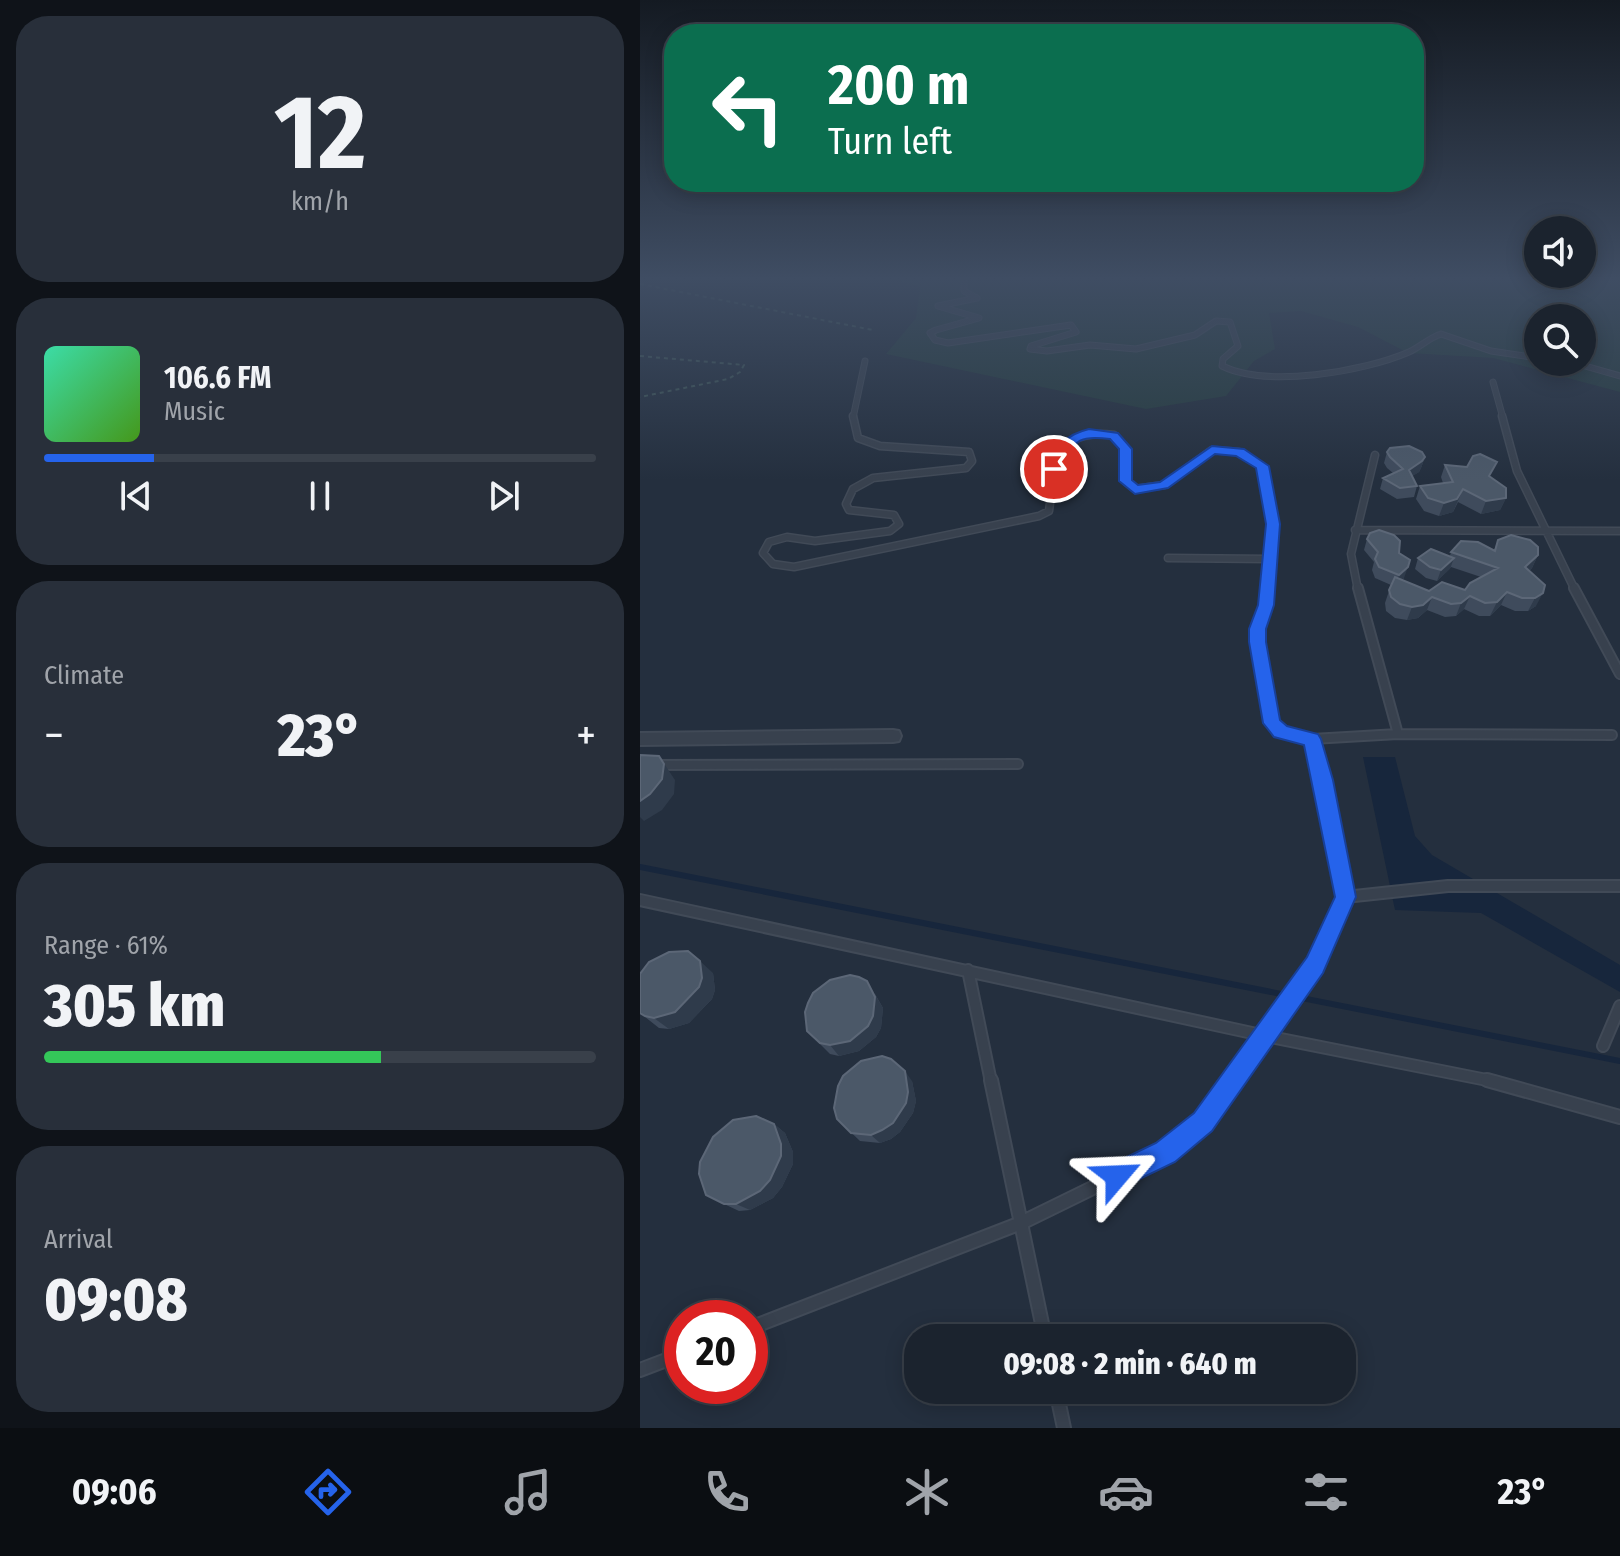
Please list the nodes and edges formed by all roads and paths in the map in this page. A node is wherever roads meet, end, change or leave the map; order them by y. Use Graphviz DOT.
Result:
graph roads {
  1 [pos="1031,347"];
  2 [pos="1078,347"];
  3 [pos="1109,347"];
  4 [pos="1146,347"];
  5 [pos="1237,347"];
  6 [pos="1417,347"];
  7 [pos="1478,347"];
  8 [pos="640,356"];
  9 [pos="1524,356"];
  10 [pos="865,361"];
  11 [pos="1596,369"];
  12 [pos="1620,376"];
  13 [pos="1493,382"];
  14 [pos="640,397"];
  15 [pos="1375,455"];
  16 [pos="1355,530"];
  17 [pos="1544,531"];
  18 [pos="1620,531"];
  19 [pos="1168,558"];
  20 [pos="1270,559"];
  21 [pos="1620,673"];
  22 [pos="1398,734"];
  23 [pos="1612,735"];
  24 [pos="893,736"];
  25 [pos="640,739"];
  26 [pos="1312,739"];
  27 [pos="1018,764"];
  28 [pos="640,765"];
  29 [pos="1620,886"];
  30 [pos="1345,897"];
  31 [pos="640,900"];
  32 [pos="968,970"];
  33 [pos="1620,1006"];
  34 [pos="1266,1036"];
  35 [pos="1603,1046"];
  36 [pos="1620,1117"];
  37 [pos="1021,1223"];
  38 [pos="768,1321"];
  39 [pos="1042,1324"];
  40 [pos="664,1361"];
  41 [pos="640,1370"];
  42 [pos="1059,1404"];
  43 [pos="1064,1428"];
  1 -- 2 [label="lane"];
  3 -- 4 [label="lane"];
  5 -- 6 [label="lane"];
  7 -- 9 [label="lane"];
  8 -- 14 [label="path"];
  10 -- 20 [label="lane"];
  11 -- 12 [label="lane"];
  13 -- 17 [label="lane"];
  15 -- 16 [label="lane"];
  16 -- 17 [label="lane"];
  16 -- 22 [label="lane"];
  17 -- 18 [label="lane"];
  17 -- 21 [label="lane"];
  19 -- 20 [label="lane"];
  20 -- 26 [label="lane"];
  22 -- 23 [label="lane"];
  22 -- 26 [label="lane"];
  24 -- 25 [label="street"];
  26 -- 30 [label="lane"];
  27 -- 28 [label="lane"];
  29 -- 30 [label="lane"];
  30 -- 34 [label="lane"];
  31 -- 32 [label="lane"];
  32 -- 34 [label="lane"];
  32 -- 37 [label="lane"];
  33 -- 35 [label="lane"];
  34 -- 36 [label="lane"];
  34 -- 37 [label="lane"];
  37 -- 38 [label="lane"];
  37 -- 39 [label="lane"];
  40 -- 41 [label="lane"];
  42 -- 43 [label="lane"];
}
